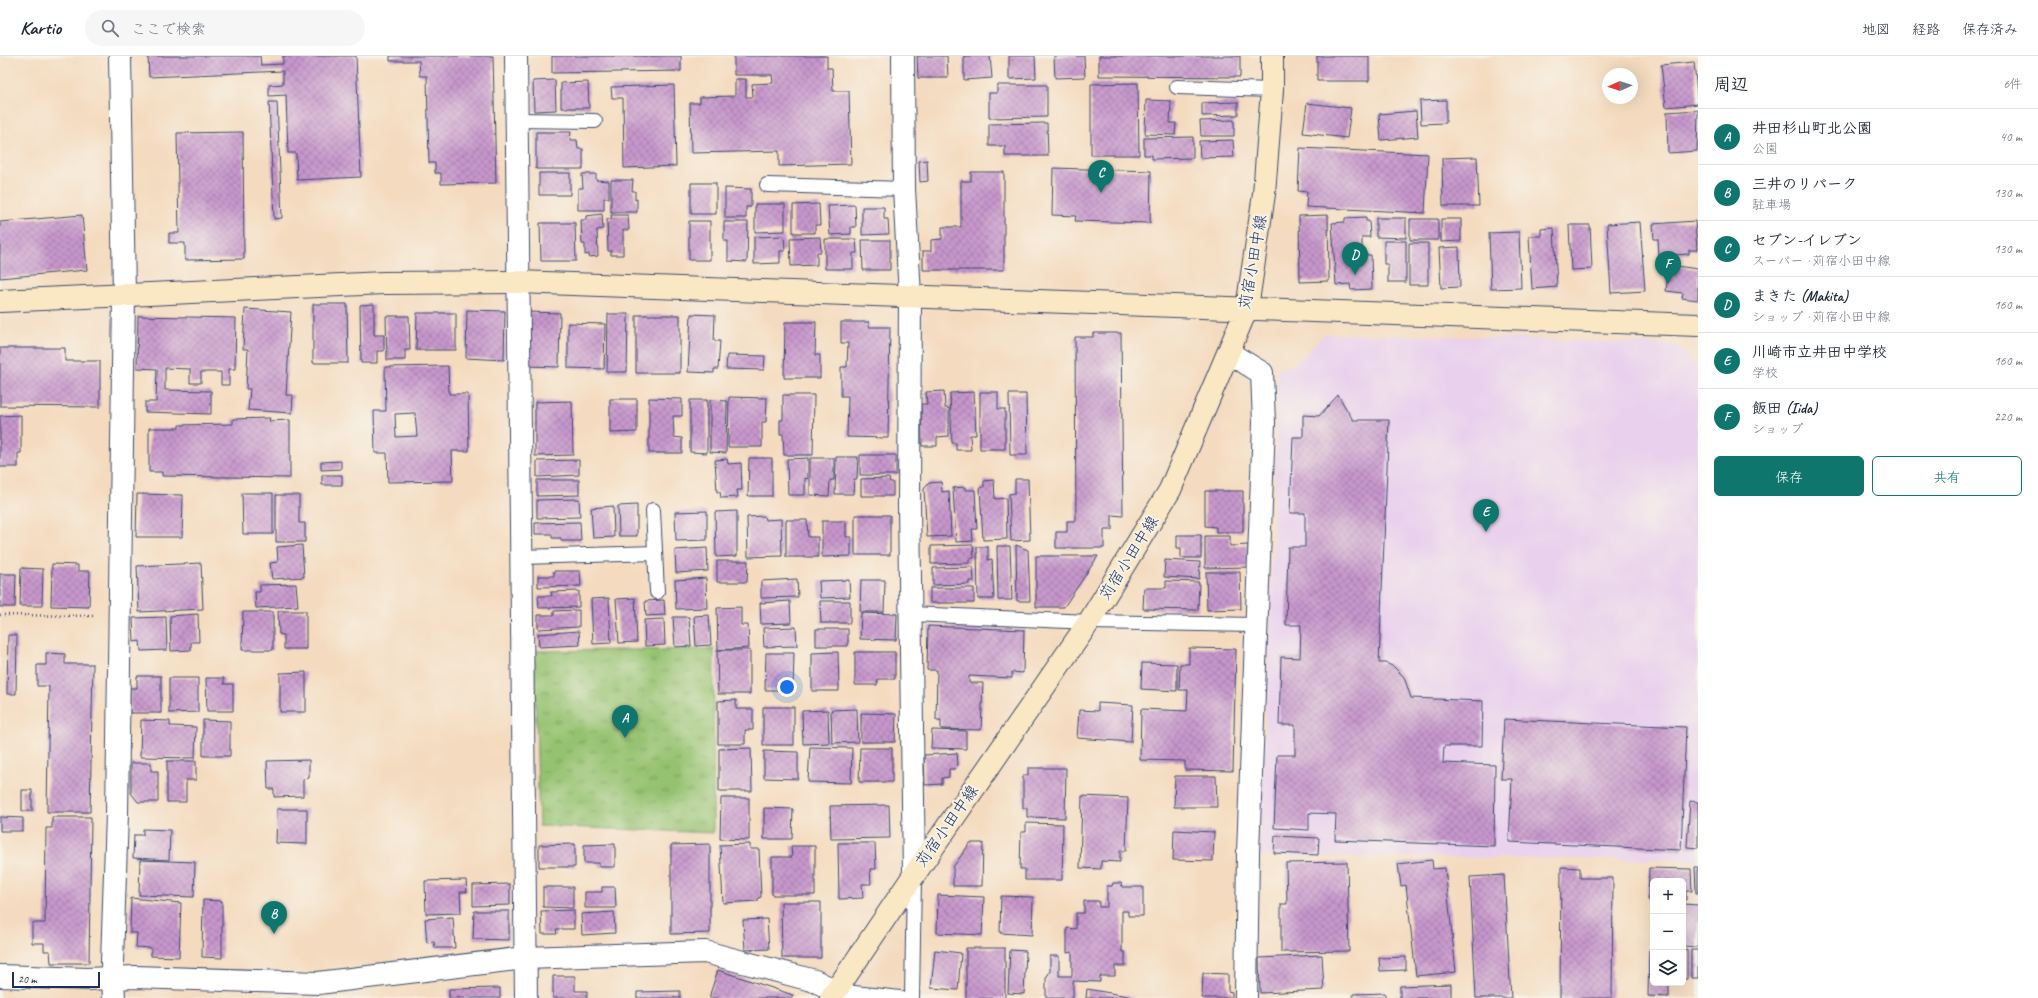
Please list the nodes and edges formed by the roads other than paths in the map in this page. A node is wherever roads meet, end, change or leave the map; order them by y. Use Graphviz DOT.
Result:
graph roads {
  1 [pos="120,56"];
  2 [pos="516,56"];
  3 [pos="903,56"];
  4 [pos="1272,56"];
  5 [pos="1177,87"];
  6 [pos="1272,90"];
  7 [pos="516,120"];
  8 [pos="595,121"];
  9 [pos="768,185"];
  10 [pos="904,189"];
  11 [pos="518,282"];
  12 [pos="124,294"];
  13 [pos="910,295"];
  14 [pos="0,301"];
  15 [pos="1247,308"];
  16 [pos="1698,325"];
  17 [pos="1229,353"];
  18 [pos="653,510"];
  19 [pos="655,553"];
  20 [pos="522,556"];
  21 [pos="657,592"];
  22 [pos="911,614"];
  23 [pos="1089,622"];
  24 [pos="1256,625"];
  25 [pos="914,875"];
  26 [pos="525,958"];
  27 [pos="0,976"];
  28 [pos="113,988"];
  29 [pos="834,995"];
  30 [pos="526,998"];
  31 [pos="900,998"];
  32 [pos="912,998"];
  33 [pos="1246,998"];
  1 -- 12 [label="street"];
  2 -- 7 [label="street"];
  3 -- 10 [label="street"];
  4 -- 6 [label="street, 苅宿小田中線"];
  5 -- 6 [label="lane"];
  6 -- 15 [label="street, 苅宿小田中線"];
  7 -- 8 [label="lane"];
  7 -- 11 [label="street"];
  9 -- 10 [label="lane"];
  10 -- 13 [label="street"];
  11 -- 12 [label="street"];
  11 -- 13 [label="street"];
  11 -- 20 [label="street"];
  12 -- 14 [label="street"];
  12 -- 28 [label="street"];
  13 -- 15 [label="street"];
  13 -- 22 [label="street"];
  15 -- 16 [label="street"];
  15 -- 17 [label="street, 苅宿小田中線"];
  17 -- 23 [label="street, 苅宿小田中線"];
  17 -- 24 [label="street"];
  18 -- 19 [label="lane"];
  19 -- 20 [label="lane"];
  19 -- 21 [label="lane"];
  20 -- 26 [label="street"];
  22 -- 23 [label="lane"];
  22 -- 25 [label="street"];
  23 -- 24 [label="lane"];
  23 -- 25 [label="street, 苅宿小田中線"];
  24 -- 33 [label="street"];
  25 -- 29 [label="street, 苅宿小田中線"];
  25 -- 32 [label="lane"];
  26 -- 28 [label="street"];
  26 -- 29 [label="street"];
  26 -- 30 [label="street"];
  27 -- 28 [label="street"];
  29 -- 31 [label="lane"];
}
